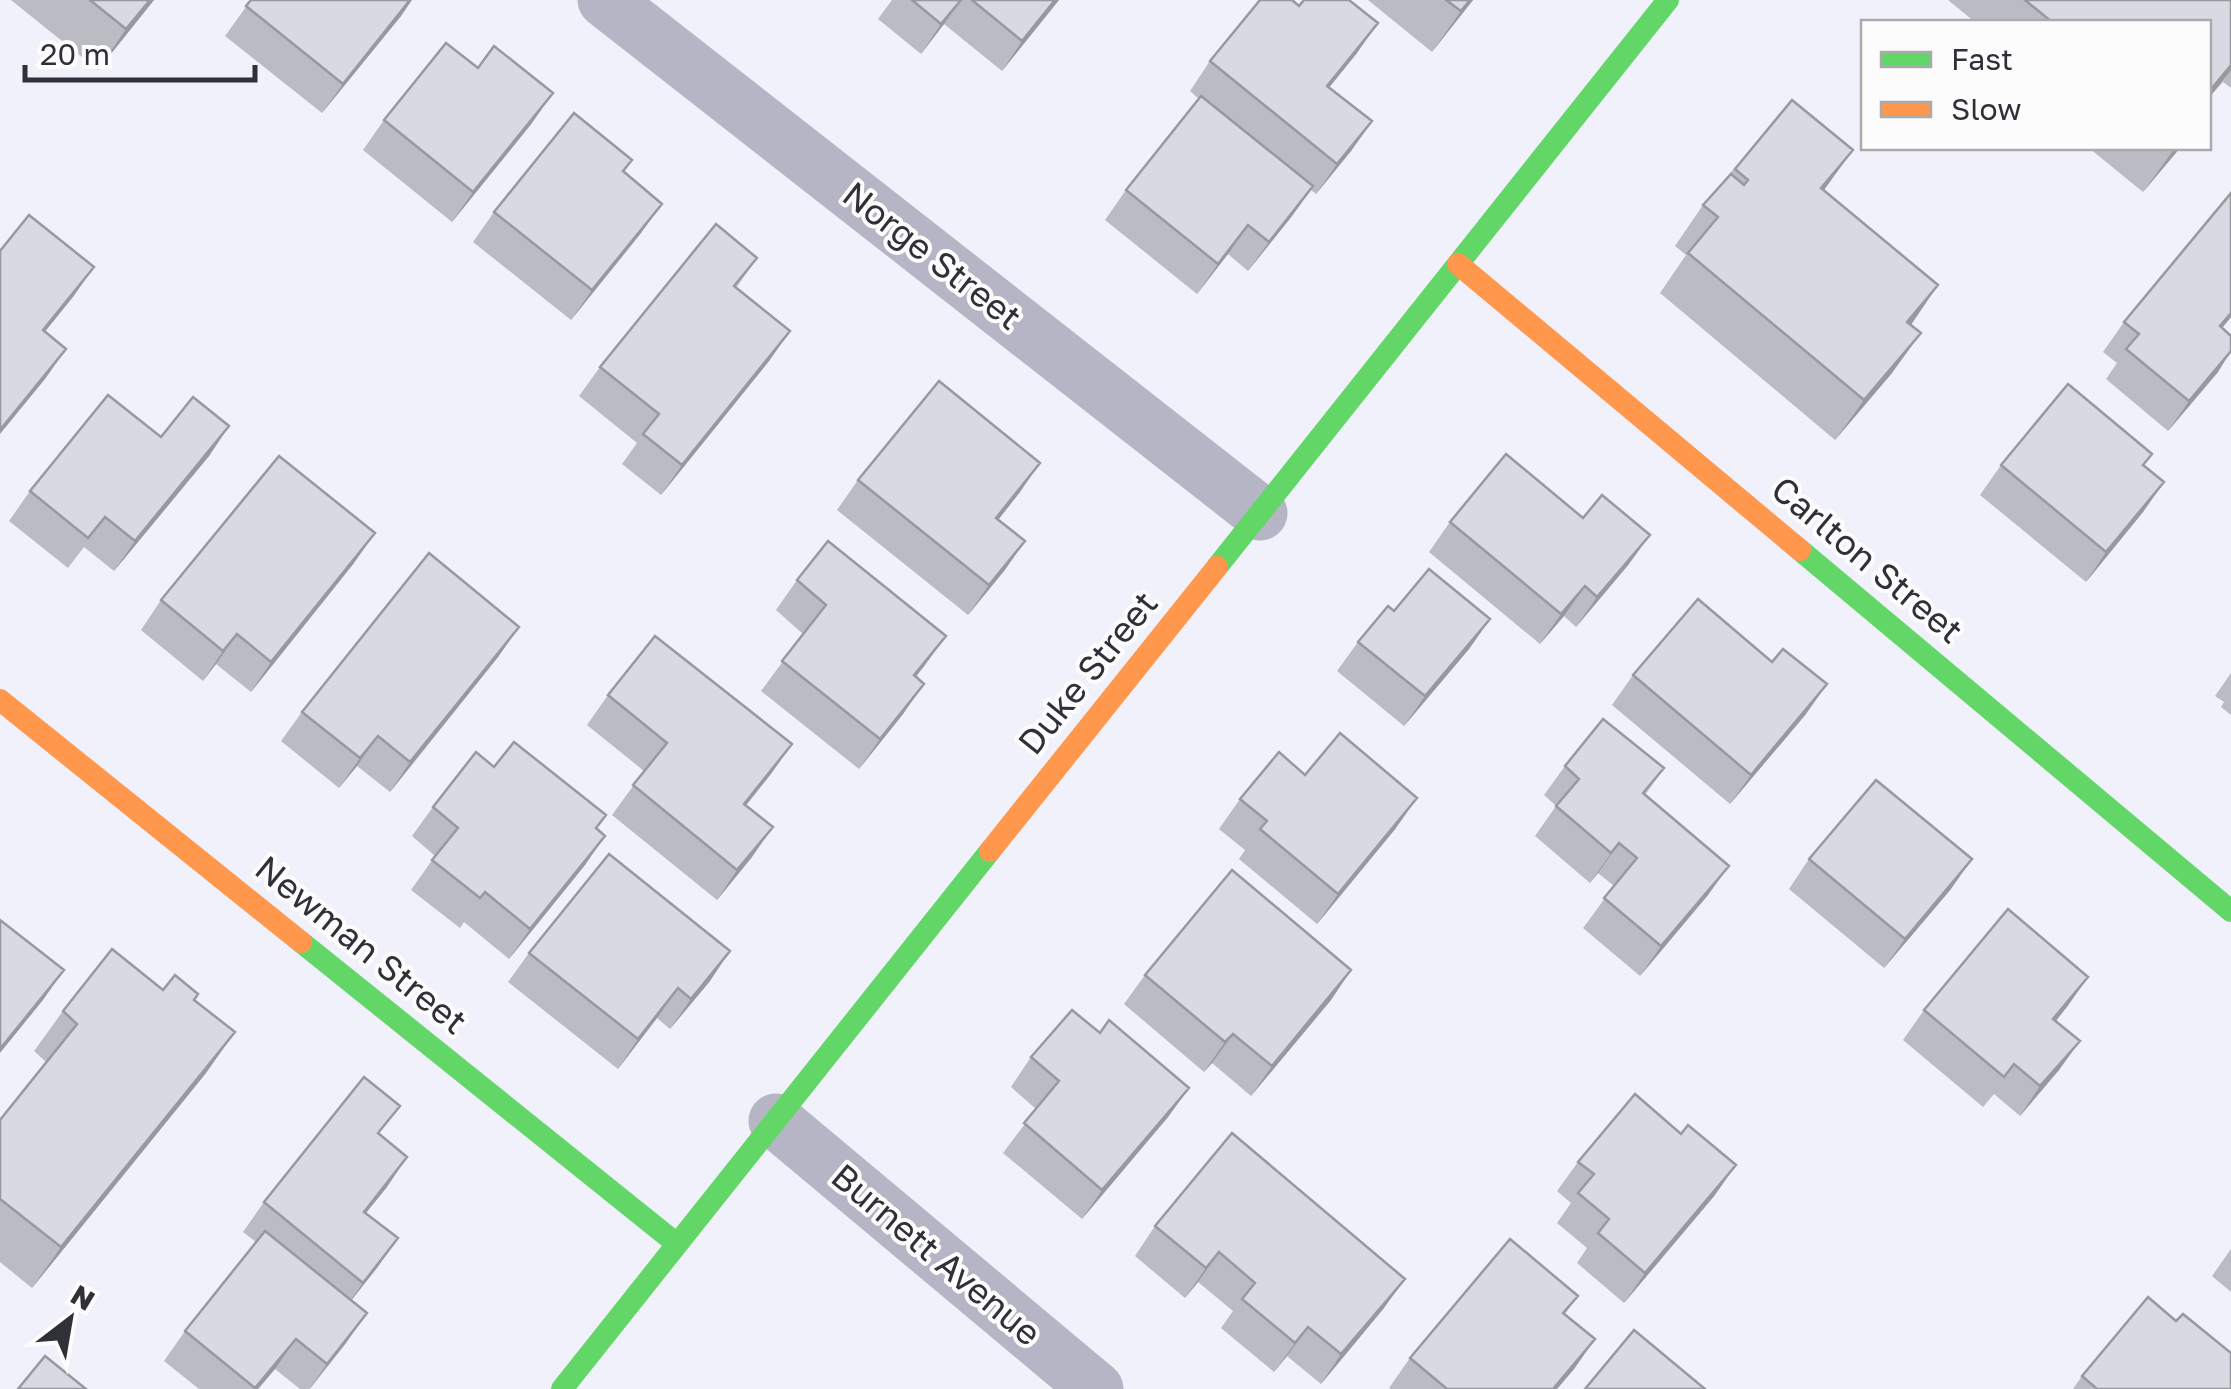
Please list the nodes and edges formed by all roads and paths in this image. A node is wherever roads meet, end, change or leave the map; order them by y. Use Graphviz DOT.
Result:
graph roads {
  1 [pos="605,0"];
  2 [pos="1668,0"];
  3 [pos="1458,264"];
  4 [pos="1260,513"];
  5 [pos="0,700"];
  6 [pos="2231,911"];
  7 [pos="776,1121"];
  8 [pos="677,1244"];
  9 [pos="562,1389"];
  10 [pos="1096,1389"];
  1 -- 4 [label="street, Norge Street"];
  2 -- 3 [label="street, Duke Street"];
  3 -- 4 [label="street, Duke Street"];
  3 -- 6 [label="street, Carlton Street"];
  4 -- 7 [label="street, Duke Street"];
  5 -- 8 [label="street, Newman Street"];
  7 -- 8 [label="street, Duke Street"];
  7 -- 10 [label="street, Burnett Avenue"];
  8 -- 9 [label="street, Duke Street"];
}
